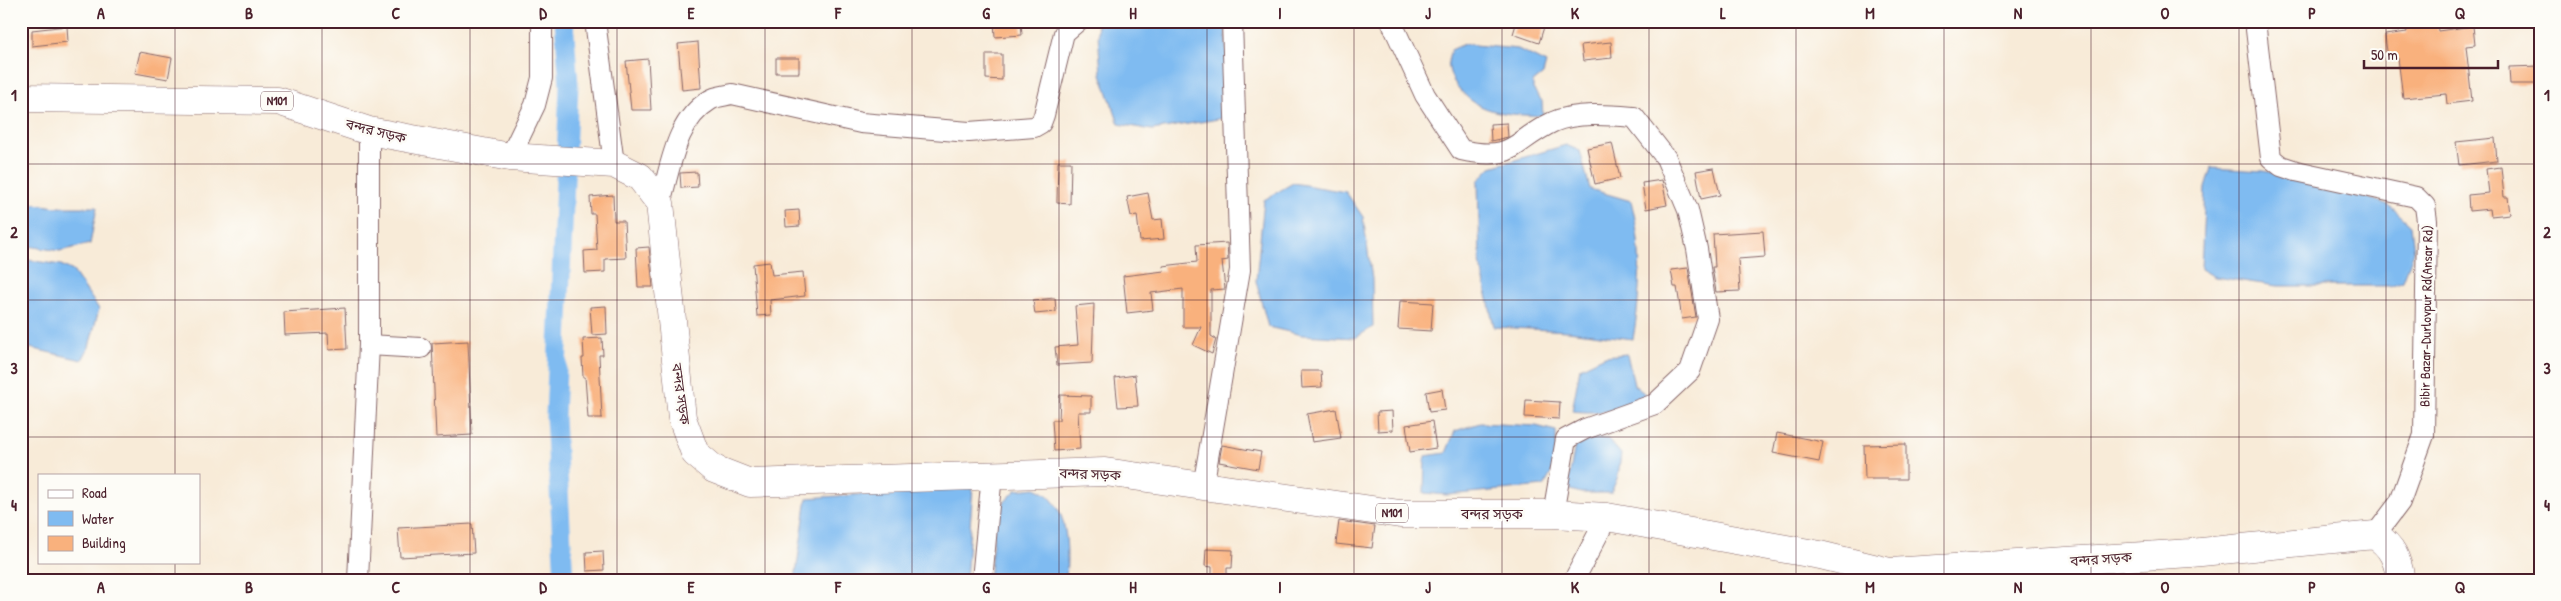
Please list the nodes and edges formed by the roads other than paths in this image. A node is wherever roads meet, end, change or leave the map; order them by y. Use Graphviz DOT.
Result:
graph roads {
  1 [pos="542,21"];
  2 [pos="595,21"];
  3 [pos="1078,21"];
  4 [pos="1232,21"];
  5 [pos="1390,21"];
  6 [pos="2255,21"];
  7 [pos="21,98"];
  8 [pos="368,131"];
  9 [pos="517,157"];
  10 [pos="604,163"];
  11 [pos="660,203"];
  12 [pos="369,345"];
  13 [pos="421,348"];
  14 [pos="992,474"];
  15 [pos="1203,487"];
  16 [pos="1553,514"];
  17 [pos="1607,518"];
  18 [pos="2375,535"];
  19 [pos="358,580"];
  20 [pos="982,580"];
  21 [pos="1574,580"];
  22 [pos="2401,580"];
  1 -- 9 [label="street"];
  2 -- 10 [label="street"];
  3 -- 11 [label="street"];
  4 -- 15 [label="street"];
  5 -- 16 [label="street"];
  6 -- 18 [label="street, Bibir Bazar-Durlovpur Rd(Ansar Rd)"];
  7 -- 8 [label="highway, বন্দর সড়ক / N101"];
  8 -- 9 [label="highway, বন্দর সড়ক / N101"];
  8 -- 12 [label="street"];
  9 -- 10 [label="highway, বন্দর সড়ক / N101"];
  10 -- 11 [label="highway, বন্দর সড়ক / N101"];
  11 -- 14 [label="highway, বন্দর সড়ক / N101"];
  12 -- 13 [label="street"];
  12 -- 19 [label="street"];
  14 -- 15 [label="highway, বন্দর সড়ক / N101"];
  14 -- 20 [label="street"];
  15 -- 16 [label="highway, বন্দর সড়ক / N101"];
  16 -- 17 [label="highway, বন্দর সড়ক / N101"];
  17 -- 18 [label="highway, বন্দর সড়ক / N101"];
  17 -- 21 [label="street"];
  18 -- 22 [label="highway"];
}
